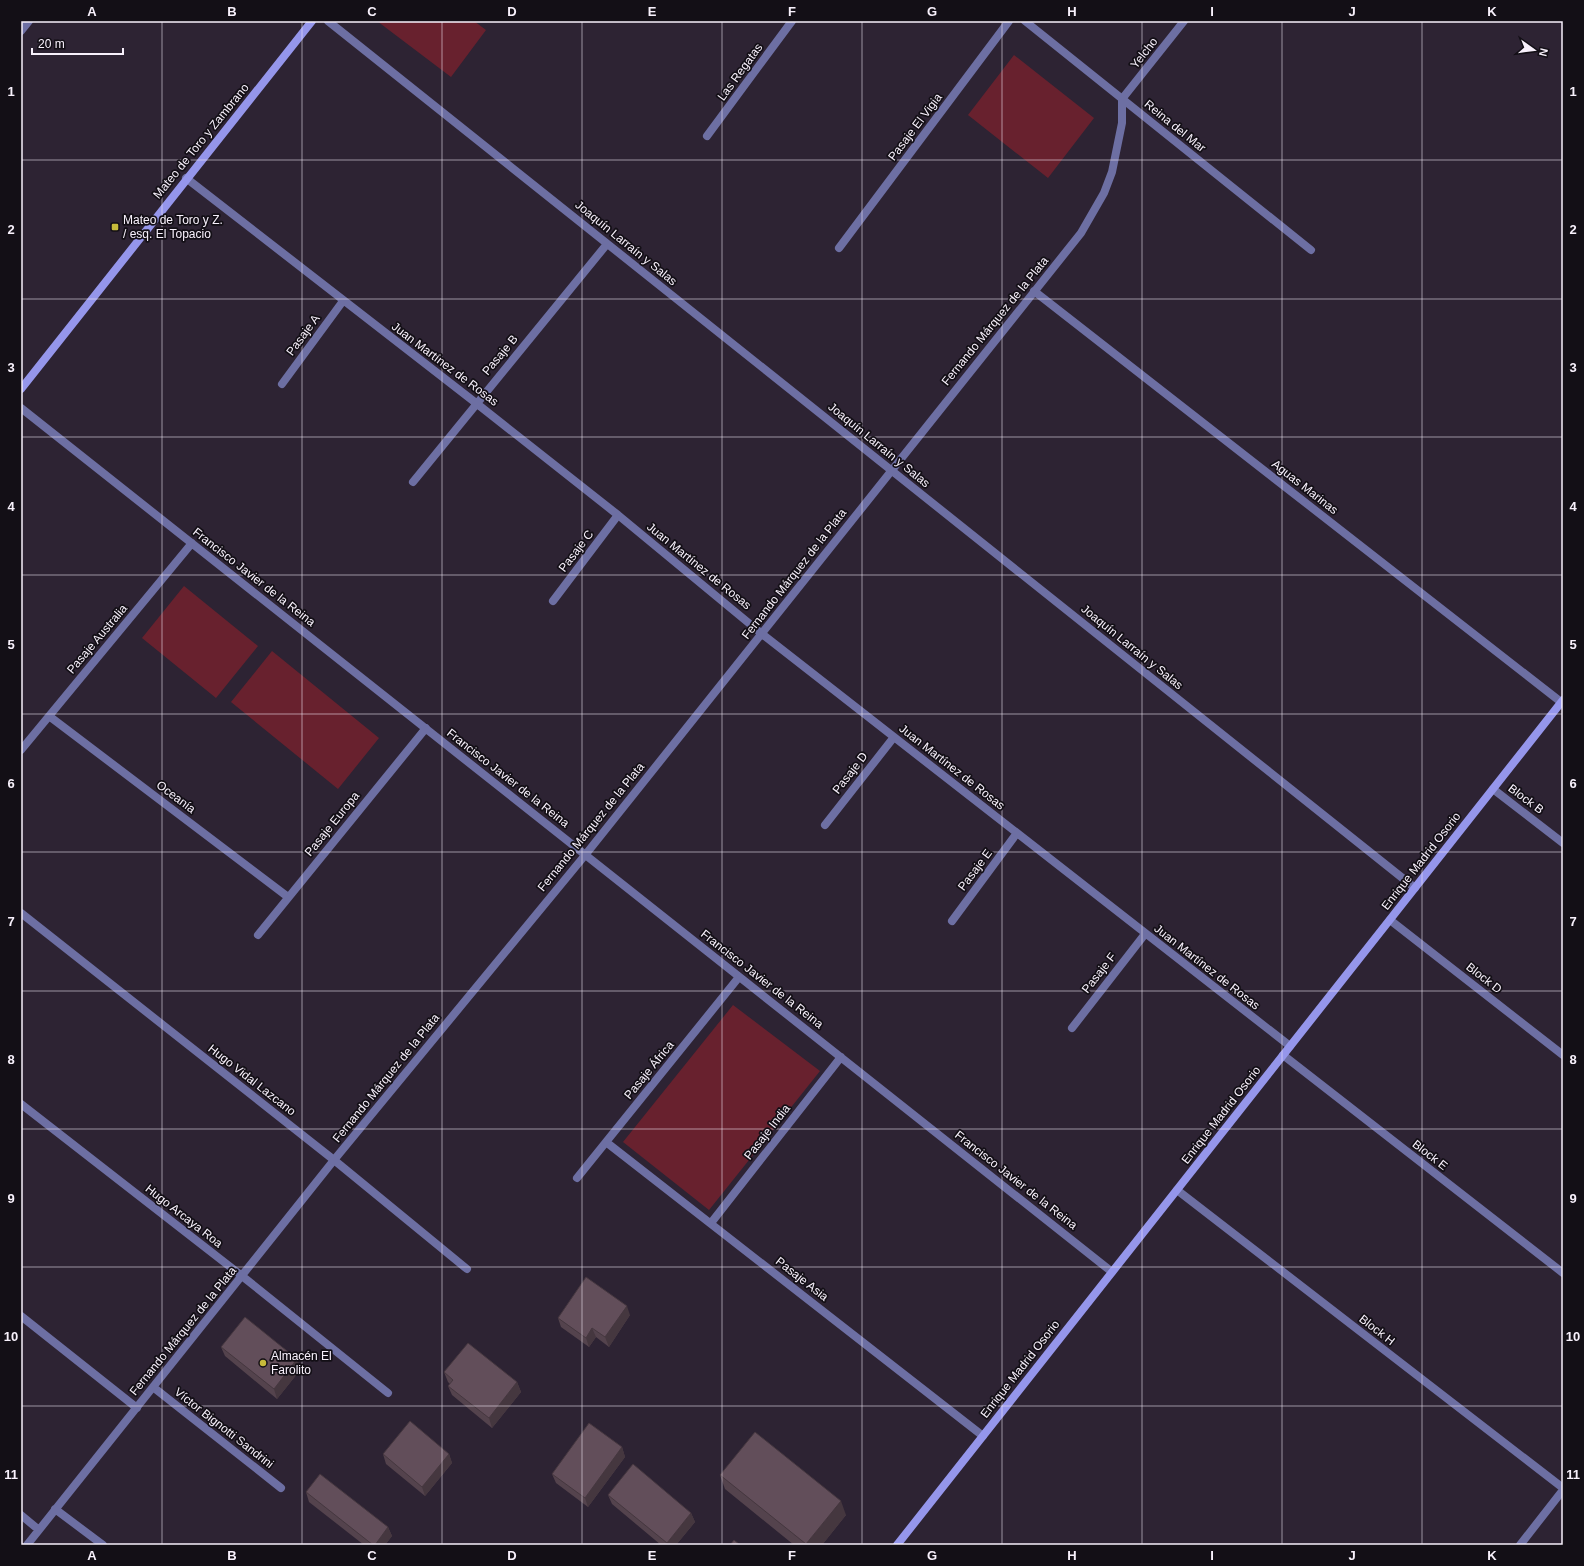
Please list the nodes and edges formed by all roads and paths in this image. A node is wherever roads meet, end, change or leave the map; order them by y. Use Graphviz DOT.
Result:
graph roads {
  1 [pos="29,21"];
  2 [pos="312,21"];
  3 [pos="328,21"];
  4 [pos="792,21"];
  5 [pos="1010,21"];
  6 [pos="1025,21"];
  7 [pos="1184,21"];
  8 [pos="21,31"];
  9 [pos="1122,99"];
  10 [pos="707,136"];
  11 [pos="186,178"];
  12 [pos="607,244"];
  13 [pos="839,248"];
  14 [pos="1311,250"];
  15 [pos="1034,291"];
  16 [pos="343,301"];
  17 [pos="282,384"];
  18 [pos="21,389"];
  19 [pos="476,403"];
  20 [pos="21,408"];
  21 [pos="891,471"];
  22 [pos="413,482"];
  23 [pos="618,515"];
  24 [pos="192,543"];
  25 [pos="553,601"];
  26 [pos="762,634"];
  27 [pos="1562,701"];
  28 [pos="49,716"];
  29 [pos="426,728"];
  30 [pos="894,737"];
  31 [pos="21,750"];
  32 [pos="1493,789"];
  33 [pos="826,825"];
  34 [pos="1017,833"];
  35 [pos="1563,843"];
  36 [pos="586,854"];
  37 [pos="1414,888"];
  38 [pos="288,898"];
  39 [pos="21,912"];
  40 [pos="1390,920"];
  41 [pos="952,921"];
  42 [pos="1145,934"];
  43 [pos="258,935"];
  44 [pos="739,977"];
  45 [pos="1072,1028"];
  46 [pos="1290,1046"];
  47 [pos="1283,1055"];
  48 [pos="1563,1056"];
  49 [pos="841,1057"];
  50 [pos="21,1104"];
  51 [pos="606,1142"];
  52 [pos="334,1160"];
  53 [pos="577,1178"];
  54 [pos="1177,1190"];
  55 [pos="711,1223"];
  56 [pos="467,1269"];
  57 [pos="1112,1272"];
  58 [pos="1563,1273"];
  59 [pos="242,1276"];
  60 [pos="21,1316"];
  61 [pos="153,1387"];
  62 [pos="388,1393"];
  63 [pos="137,1408"];
  64 [pos="983,1436"];
  65 [pos="281,1488"];
  66 [pos="1563,1489"];
  67 [pos="55,1510"];
  68 [pos="21,1516"];
  69 [pos="39,1530"];
  70 [pos="27,1545"];
  71 [pos="103,1545"];
  72 [pos="897,1545"];
  73 [pos="1520,1545"];
  1 -- 8 [label="street"];
  2 -- 11 [label="street, Mateo de Toro y Zambrano"];
  3 -- 12 [label="street, Joaquín Larraín y Salas"];
  4 -- 10 [label="street, Las Regatas"];
  5 -- 13 [label="street, Pasaje El Vigia"];
  6 -- 9 [label="street, Reina del Mar"];
  7 -- 9 [label="street, Yelcho"];
  9 -- 14 [label="street, Reina del Mar"];
  9 -- 15 [label="street, Fernando Márquez de la Plata"];
  11 -- 16 [label="street, Juan Martínez de Rosas"];
  11 -- 18 [label="street, Mateo de Toro y Zambrano"];
  12 -- 19 [label="street, Pasaje B"];
  12 -- 21 [label="street, Joaquín Larraín y Salas"];
  15 -- 21 [label="street, Fernando Márquez de la Plata"];
  15 -- 27 [label="street, Aguas Marinas"];
  16 -- 17 [label="street, Pasaje A"];
  16 -- 19 [label="street, Juan Martínez de Rosas"];
  19 -- 22 [label="street, Pasaje B"];
  19 -- 23 [label="street, Juan Martínez de Rosas"];
  20 -- 24 [label="street, Francisco Javier de la Reina"];
  21 -- 26 [label="street, Fernando Márquez de la Plata"];
  21 -- 37 [label="street, Joaquín Larraín y Salas"];
  23 -- 25 [label="street, Pasaje C"];
  23 -- 26 [label="street, Juan Martínez de Rosas"];
  24 -- 28 [label="street, Pasaje Australia"];
  24 -- 29 [label="street, Francisco Javier de la Reina"];
  26 -- 30 [label="street, Juan Martínez de Rosas"];
  26 -- 36 [label="street, Fernando Márquez de la Plata"];
  27 -- 32 [label="street, Enrique Madrid Osorio"];
  28 -- 31 [label="street, Pasaje Australia"];
  28 -- 38 [label="street, Oceanía"];
  29 -- 36 [label="street, Francisco Javier de la Reina"];
  29 -- 38 [label="street, Pasaje Europa"];
  30 -- 33 [label="street, Pasaje D"];
  30 -- 34 [label="street, Juan Martínez de Rosas"];
  32 -- 35 [label="street, Block B"];
  32 -- 37 [label="street, Enrique Madrid Osorio"];
  34 -- 41 [label="street, Pasaje E"];
  34 -- 42 [label="street, Juan Martínez de Rosas"];
  36 -- 44 [label="street, Francisco Javier de la Reina"];
  36 -- 52 [label="street, Fernando Márquez de la Plata"];
  37 -- 40 [label="street, Enrique Madrid Osorio"];
  38 -- 43 [label="street, Pasaje Europa"];
  39 -- 52 [label="street, Hugo Vidal Lazcano"];
  40 -- 46 [label="street, Enrique Madrid Osorio"];
  40 -- 48 [label="street, Block D"];
  42 -- 45 [label="street, Pasaje F"];
  42 -- 46 [label="street, Juan Martínez de Rosas"];
  44 -- 49 [label="street, Francisco Javier de la Reina"];
  44 -- 51 [label="street, Pasaje África"];
  46 -- 47 [label="street, Enrique Madrid Osorio"];
  47 -- 54 [label="street, Enrique Madrid Osorio"];
  47 -- 58 [label="street, Block E"];
  49 -- 55 [label="street, Pasaje India"];
  49 -- 57 [label="street, Francisco Javier de la Reina"];
  50 -- 59 [label="street, Hugo Arcaya Roa"];
  51 -- 53 [label="street, Pasaje África"];
  51 -- 55 [label="street, Pasaje Asia"];
  52 -- 56 [label="street, Hugo Vidal Lazcano"];
  52 -- 59 [label="street, Fernando Márquez de la Plata"];
  54 -- 57 [label="street, Enrique Madrid Osorio"];
  54 -- 66 [label="street, Block H"];
  55 -- 64 [label="street, Pasaje Asia"];
  57 -- 64 [label="street, Enrique Madrid Osorio"];
  59 -- 61 [label="street, Fernando Márquez de la Plata"];
  59 -- 62 [label="street, Hugo Arcaya Roa"];
  60 -- 63 [label="street"];
  61 -- 63 [label="street, Fernando Márquez de la Plata"];
  61 -- 65 [label="street, Víctor Bignotti Sandrini"];
  63 -- 67 [label="street, Fernando Márquez de la Plata"];
  64 -- 72 [label="street, Enrique Madrid Osorio"];
  66 -- 73 [label="street"];
  67 -- 69 [label="street, Fernando Márquez de la Plata"];
  67 -- 71 [label="street"];
  68 -- 69 [label="street"];
  69 -- 70 [label="street, Fernando Márquez de la Plata"];
}
